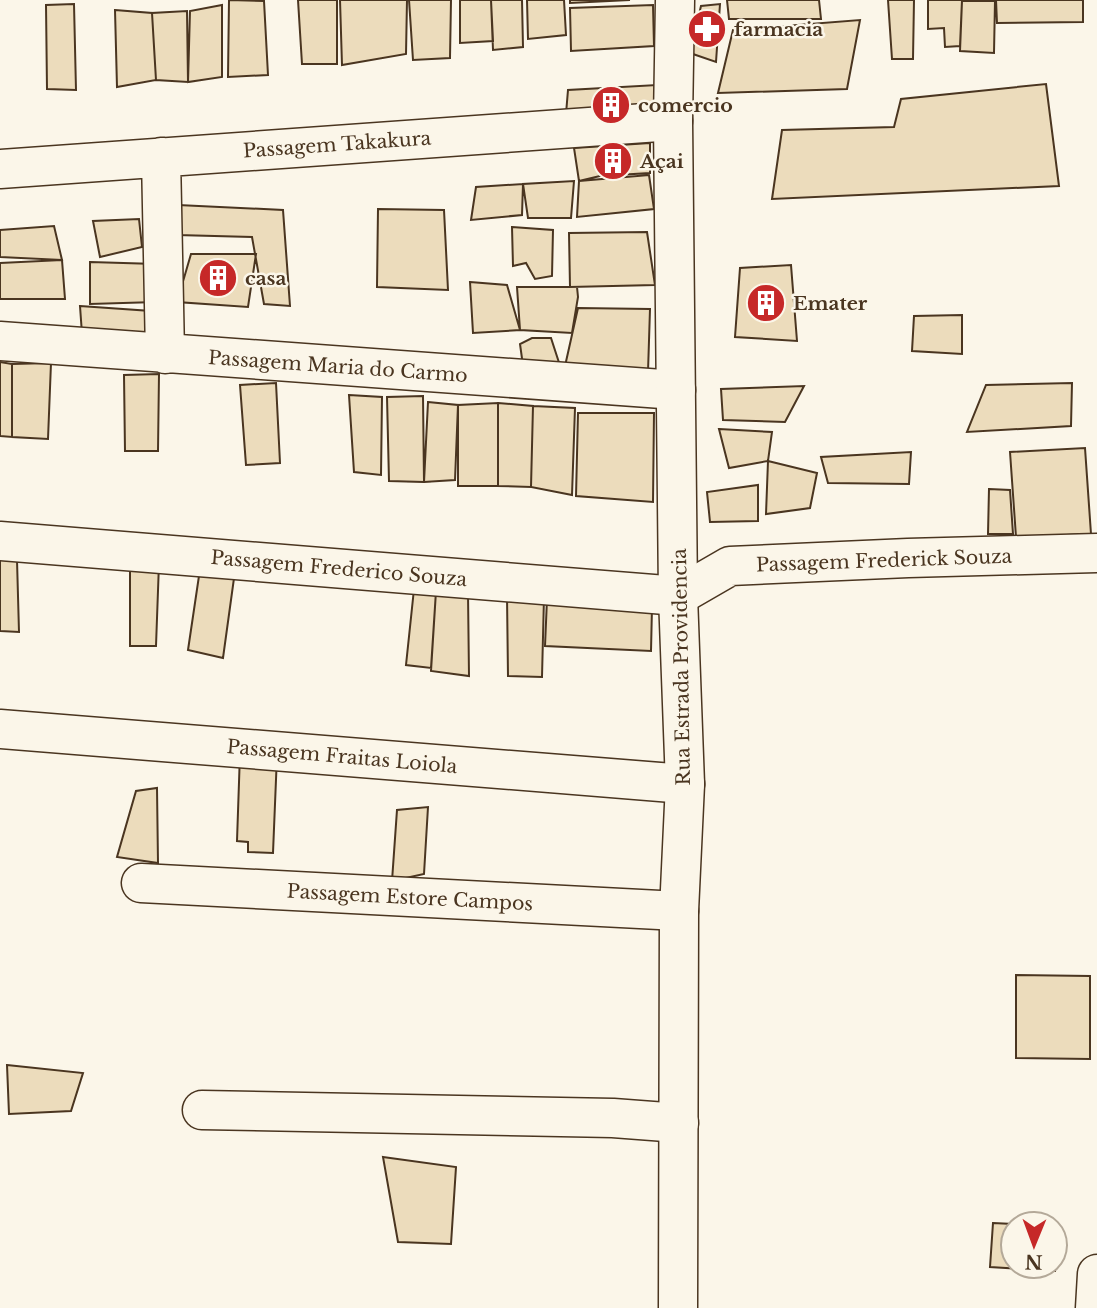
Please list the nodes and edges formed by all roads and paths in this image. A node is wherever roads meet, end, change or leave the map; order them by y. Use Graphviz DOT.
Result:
graph roads {
  1 [pos="682,8"];
  2 [pos="673,121"];
  3 [pos="161,157"];
  4 [pos="0,169"];
  5 [pos="0,341"];
  6 [pos="165,354"];
  7 [pos="676,390"];
  8 [pos="0,541"];
  9 [pos="1097,553"];
  10 [pos="678,596"];
  11 [pos="0,729"];
  12 [pos="685,784"];
  13 [pos="141,883"];
  14 [pos="679,911"];
  15 [pos="202,1110"];
  16 [pos="679,1123"];
  17 [pos="1097,1274"];
  18 [pos="678,1308"];
  19 [pos="1095,1308"];
  1 -- 2 [label="street, Rua Estrada Providencia"];
  2 -- 3 [label="street, Passagem Takakura"];
  2 -- 7 [label="street, Rua Estrada Providencia"];
  3 -- 4 [label="street, Passagem Takakura"];
  3 -- 6 [label="street"];
  5 -- 6 [label="street, Passagem Maria do Carmo"];
  6 -- 7 [label="street, Passagem Maria do Carmo"];
  7 -- 10 [label="street, Rua Estrada Providencia"];
  8 -- 10 [label="street, Passagem Frederico Souza"];
  9 -- 10 [label="street, Passagem Frederick Souza"];
  10 -- 12 [label="street, Rua Estrada Providencia"];
  11 -- 12 [label="street, Passagem Fraitas Loiola"];
  12 -- 14 [label="street, Rua Estrada Providencia"];
  13 -- 14 [label="street, Passagem Estore Campos"];
  14 -- 16 [label="street, Rua Estrada Providencia"];
  15 -- 16 [label="street"];
  16 -- 18 [label="street, Rua Estrada Providencia"];
  17 -- 19 [label="street"];
}
